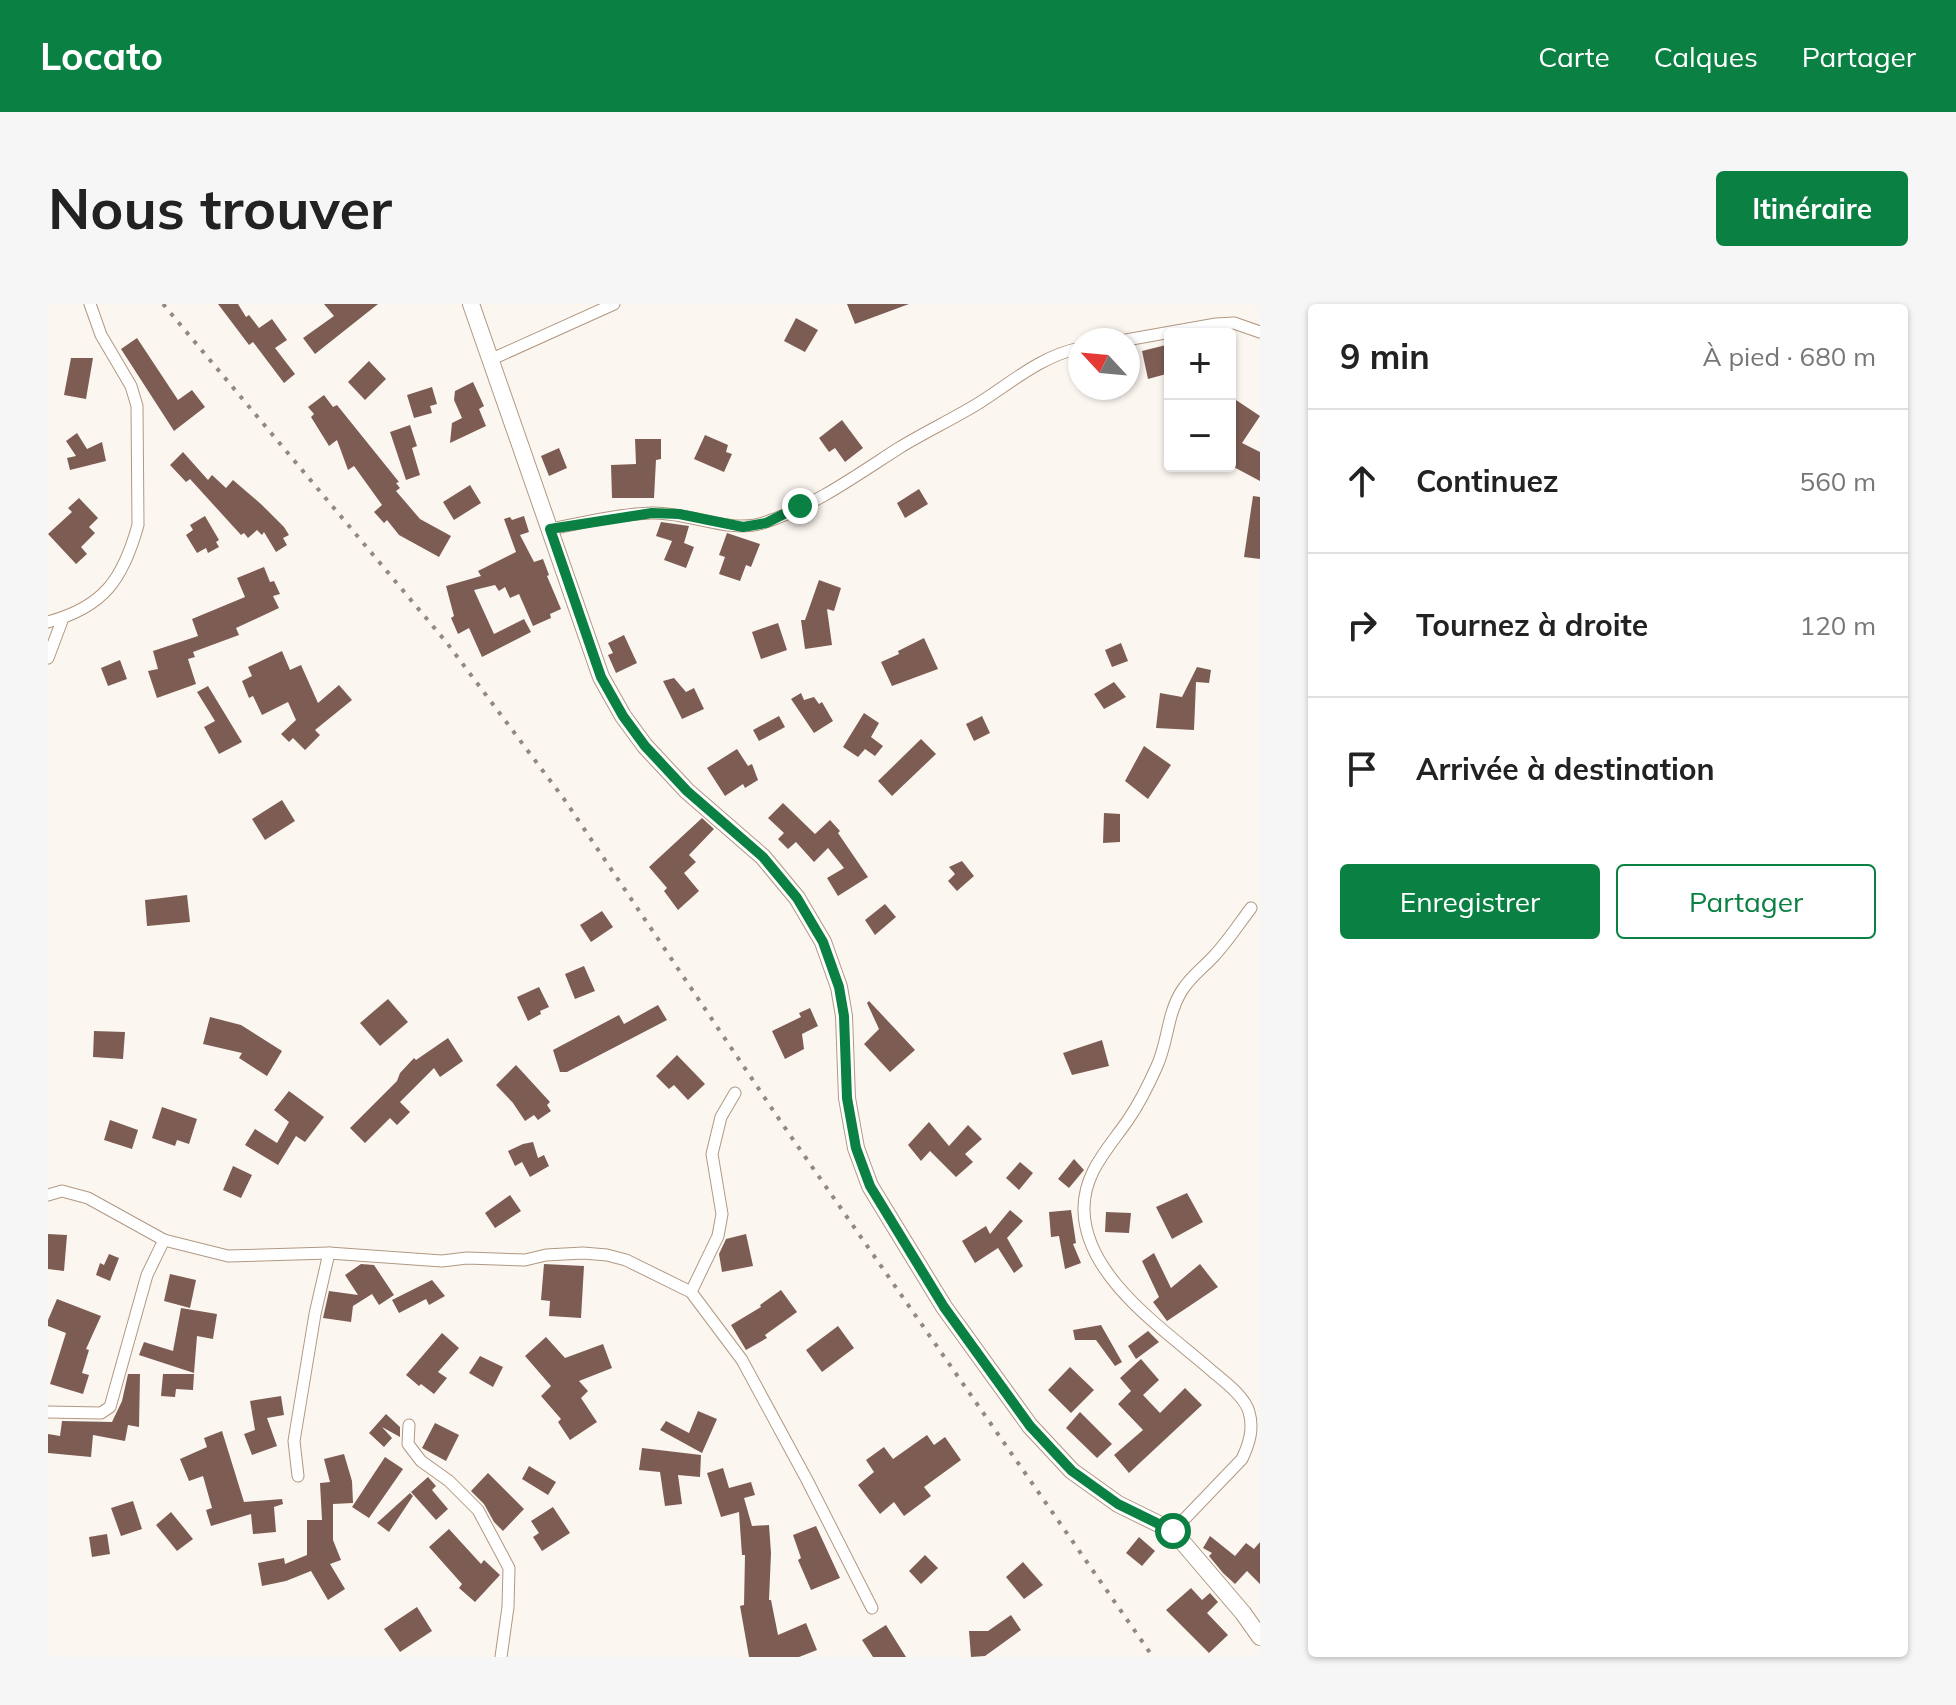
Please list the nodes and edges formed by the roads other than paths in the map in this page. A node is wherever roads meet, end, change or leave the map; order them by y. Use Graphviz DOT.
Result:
graph roads {
  1 [pos="90,304"];
  2 [pos="471,304"];
  3 [pos="614,304"];
  4 [pos="1260,332"];
  5 [pos="1140,338"];
  6 [pos="1068,351"];
  7 [pos="492,359"];
  8 [pos="550,529"];
  9 [pos="63,618"];
  10 [pos="48,622"];
  11 [pos="48,658"];
  12 [pos="1251,908"];
  13 [pos="735,1093"];
  14 [pos="48,1195"];
  15 [pos="164,1240"];
  16 [pos="329,1253"];
  17 [pos="691,1292"];
  18 [pos="48,1412"];
  19 [pos="409,1425"];
  20 [pos="298,1476"];
  21 [pos="1173,1531"];
  22 [pos="872,1608"];
  23 [pos="1260,1637"];
  24 [pos="501,1657"];
  1 -- 9 [label="street"];
  2 -- 7 [label="street"];
  3 -- 7 [label="street"];
  4 -- 5 [label="street"];
  6 -- 8 [label="street"];
  7 -- 8 [label="street"];
  8 -- 21 [label="street"];
  9 -- 10 [label="street"];
  9 -- 11 [label="street"];
  12 -- 21 [label="street"];
  13 -- 17 [label="street"];
  14 -- 15 [label="street"];
  15 -- 16 [label="street"];
  15 -- 18 [label="street"];
  16 -- 17 [label="street"];
  16 -- 20 [label="street"];
  17 -- 22 [label="street"];
  19 -- 24 [label="street"];
  21 -- 23 [label="street"];
}
